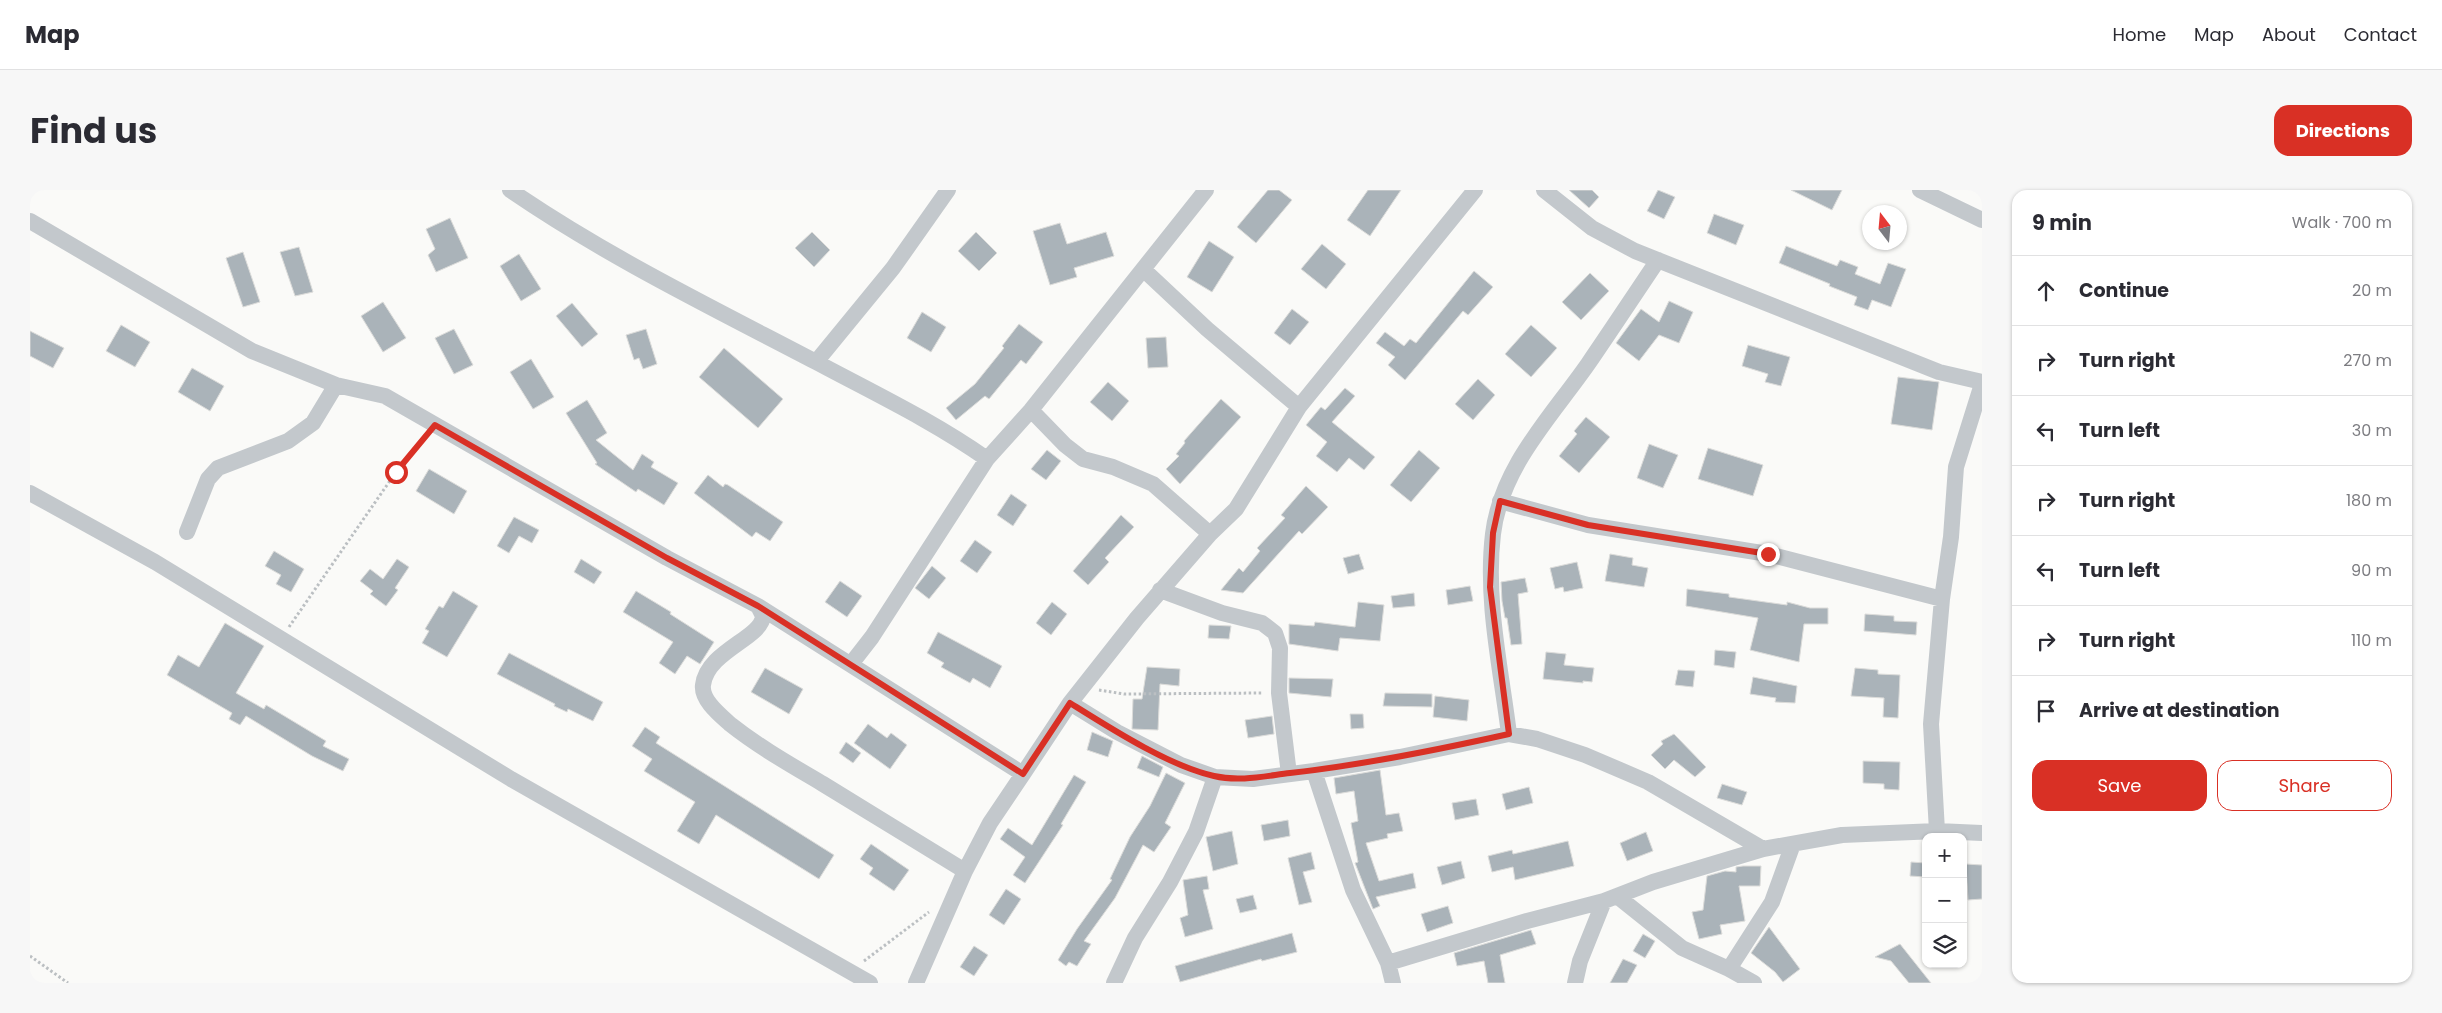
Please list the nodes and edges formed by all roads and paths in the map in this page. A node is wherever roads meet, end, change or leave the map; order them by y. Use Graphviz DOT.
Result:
graph roads {
  1 [pos="510,190"];
  2 [pos="948,190"];
  3 [pos="1206,190"];
  4 [pos="1475,190"];
  5 [pos="1544,190"];
  6 [pos="1920,190"];
  7 [pos="30,220"];
  8 [pos="1982,220"];
  9 [pos="1658,260"];
  10 [pos="1144,270"];
  11 [pos="816,362"];
  12 [pos="1982,383"];
  13 [pos="336,385"];
  14 [pos="1299,407"];
  15 [pos="1031,410"];
  16 [pos="435,425"];
  17 [pos="987,459"];
  18 [pos="30,493"];
  19 [pos="1500,501"];
  20 [pos="187,532"];
  21 [pos="1210,534"];
  22 [pos="1160,590"];
  23 [pos="1942,599"];
  24 [pos="758,606"];
  25 [pos="281,639"];
  26 [pos="851,664"];
  27 [pos="1082,688"];
  28 [pos="1279,693"];
  29 [pos="1070,703"];
  30 [pos="1509,734"];
  31 [pos="1314,771"];
  32 [pos="1023,774"];
  33 [pos="1289,774"];
  34 [pos="1215,776"];
  35 [pos="1937,831"];
  36 [pos="1982,833"];
  37 [pos="1793,844"];
  38 [pos="1763,849"];
  39 [pos="966,871"];
  40 [pos="1610,899"];
  41 [pos="951,906"];
  42 [pos="30,956"];
  43 [pos="1388,963"];
  44 [pos="1729,969"];
  45 [pos="850,972"];
  46 [pos="68,983"];
  47 [pos="870,983"];
  48 [pos="916,983"];
  49 [pos="1114,983"];
  50 [pos="1393,983"];
  51 [pos="1574,983"];
  52 [pos="1754,983"];
  1 -- 11 [label="street"];
  2 -- 11 [label="street"];
  3 -- 10 [label="street"];
  4 -- 14 [label="street"];
  5 -- 9 [label="street"];
  6 -- 8 [label="street"];
  7 -- 13 [label="street"];
  9 -- 12 [label="street"];
  9 -- 19 [label="street"];
  10 -- 14 [label="street"];
  10 -- 15 [label="street"];
  11 -- 17 [label="street"];
  12 -- 23 [label="street"];
  13 -- 16 [label="street"];
  13 -- 20 [label="street"];
  14 -- 21 [label="street"];
  15 -- 17 [label="street"];
  15 -- 21 [label="street"];
  16 -- 24 [label="street"];
  16 -- 25 [label="path"];
  17 -- 26 [label="street"];
  18 -- 25 [label="street"];
  19 -- 23 [label="street"];
  19 -- 30 [label="street"];
  21 -- 22 [label="street"];
  22 -- 27 [label="street"];
  22 -- 28 [label="street"];
  23 -- 35 [label="street"];
  24 -- 26 [label="street"];
  24 -- 39 [label="street"];
  25 -- 45 [label="street"];
  26 -- 32 [label="street"];
  27 -- 28 [label="path"];
  27 -- 29 [label="street"];
  28 -- 33 [label="street"];
  29 -- 32 [label="street"];
  29 -- 34 [label="street"];
  30 -- 31 [label="street"];
  30 -- 38 [label="street"];
  31 -- 33 [label="street"];
  31 -- 43 [label="street"];
  32 -- 39 [label="street"];
  33 -- 34 [label="street"];
  34 -- 49 [label="street"];
  35 -- 36 [label="street"];
  35 -- 37 [label="street"];
  37 -- 38 [label="street"];
  37 -- 44 [label="street"];
  38 -- 40 [label="street"];
  39 -- 41 [label="street"];
  40 -- 43 [label="street"];
  40 -- 44 [label="street"];
  40 -- 51 [label="street"];
  41 -- 45 [label="path"];
  41 -- 48 [label="street"];
  42 -- 46 [label="path"];
  43 -- 50 [label="street"];
  44 -- 52 [label="street"];
  45 -- 47 [label="street"];
}
